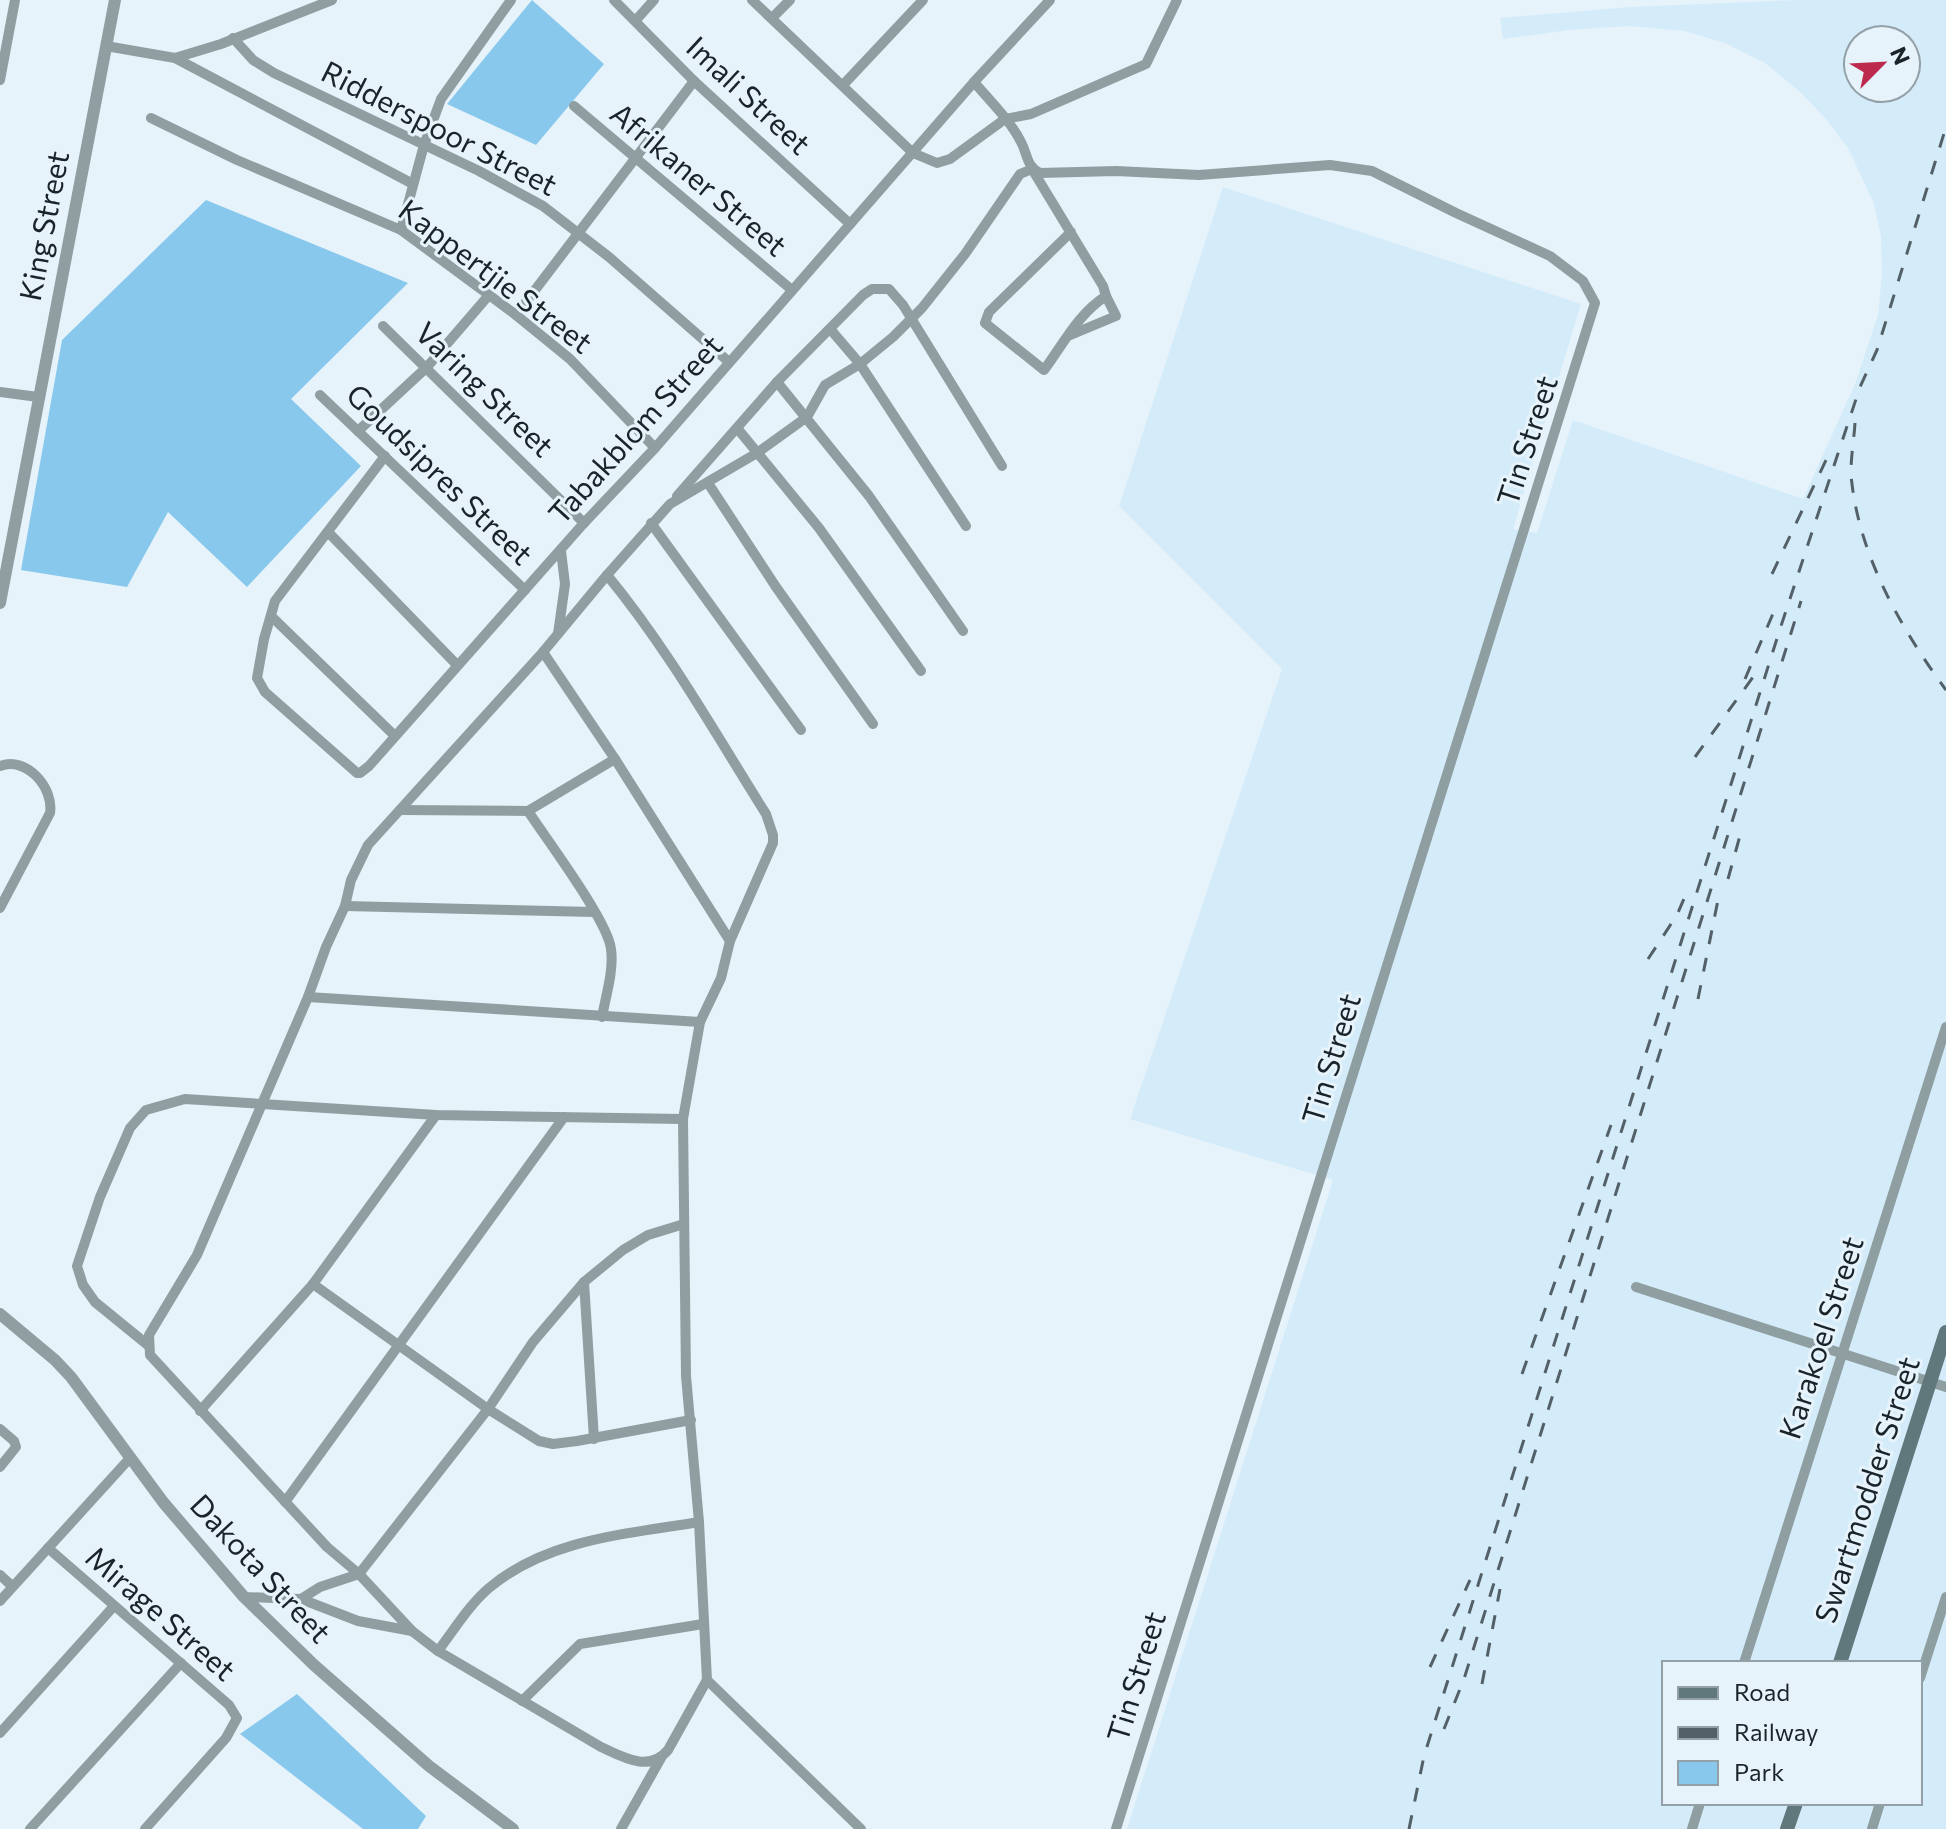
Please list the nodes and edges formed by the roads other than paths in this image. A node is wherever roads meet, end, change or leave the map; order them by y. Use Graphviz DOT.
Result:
graph roads {
  1 [pos="15,0"];
  2 [pos="115,0"];
  3 [pos="332,0"];
  4 [pos="511,0"];
  5 [pos="614,0"];
  6 [pos="654,0"];
  7 [pos="752,0"];
  8 [pos="790,0"];
  9 [pos="923,0"];
  10 [pos="1050,0"];
  11 [pos="1177,0"];
  12 [pos="772,18"];
  13 [pos="636,20"];
  14 [pos="233,38"];
  15 [pos="106,46"];
  16 [pos="175,58"];
  17 [pos="0,80"];
  18 [pos="694,81"];
  19 [pos="974,82"];
  20 [pos="843,85"];
  21 [pos="574,106"];
  22 [pos="151,118"];
  23 [pos="1005,119"];
  24 [pos="424,145"];
  25 [pos="913,153"];
  26 [pos="636,160"];
  27 [pos="1032,169"];
  28 [pos="413,184"];
  29 [pos="850,224"];
  30 [pos="401,230"];
  31 [pos="577,232"];
  32 [pos="1071,232"];
  33 [pos="792,290"];
  34 [pos="489,295"];
  35 [pos="1106,296"];
  36 [pos="516,315"];
  37 [pos="911,319"];
  38 [pos="383,326"];
  39 [pos="831,330"];
  40 [pos="1066,336"];
  41 [pos="729,362"];
  42 [pos="860,364"];
  43 [pos="427,367"];
  44 [pos="777,382"];
  45 [pos="0,392"];
  46 [pos="320,395"];
  47 [pos="38,397"];
  48 [pos="807,417"];
  49 [pos="737,428"];
  50 [pos="358,431"];
  51 [pos="655,448"];
  52 [pos="757,453"];
  53 [pos="385,456"];
  54 [pos="1002,466"];
  55 [pos="708,483"];
  56 [pos="670,504"];
  57 [pos="584,523"];
  58 [pos="651,523"];
  59 [pos="966,526"];
  60 [pos="328,532"];
  61 [pos="561,551"];
  62 [pos="607,575"];
  63 [pos="525,590"];
  64 [pos="0,603"];
  65 [pos="271,616"];
  66 [pos="963,631"];
  67 [pos="557,636"];
  68 [pos="543,652"];
  69 [pos="457,665"];
  70 [pos="921,671"];
  71 [pos="873,724"];
  72 [pos="801,730"];
  73 [pos="394,735"];
  74 [pos="615,759"];
  75 [pos="0,766"];
  76 [pos="400,810"];
  77 [pos="528,811"];
  78 [pos="345,906"];
  79 [pos="0,908"];
  80 [pos="594,912"];
  81 [pos="730,941"];
  82 [pos="308,997"];
  83 [pos="602,1017"];
  84 [pos="700,1022"];
  85 [pos="1946,1027"];
  86 [pos="263,1103"];
  87 [pos="436,1115"];
  88 [pos="564,1117"];
  89 [pos="683,1119"];
  90 [pos="684,1224"];
  91 [pos="584,1282"];
  92 [pos="313,1284"];
  93 [pos="1636,1287"];
  94 [pos="0,1314"];
  95 [pos="1946,1332"];
  96 [pos="399,1345"];
  97 [pos="149,1346"];
  98 [pos="1842,1353"];
  99 [pos="1930,1382"];
  100 [pos="1946,1387"];
  101 [pos="488,1409"];
  102 [pos="200,1411"];
  103 [pos="691,1420"];
  104 [pos="0,1429"];
  105 [pos="594,1439"];
  106 [pos="130,1458"];
  107 [pos="0,1467"];
  108 [pos="285,1502"];
  109 [pos="699,1522"];
  110 [pos="48,1548"];
  111 [pos="359,1574"];
  112 [pos="0,1575"];
  113 [pos="12,1586"];
  114 [pos="244,1597"];
  115 [pos="1946,1597"];
  116 [pos="301,1599"];
  117 [pos="0,1601"];
  118 [pos="114,1606"];
  119 [pos="703,1624"];
  120 [pos="412,1631"];
  121 [pos="438,1651"];
  122 [pos="1745,1661"];
  123 [pos="1841,1661"];
  124 [pos="181,1663"];
  125 [pos="1922,1672"];
  126 [pos="707,1680"];
  127 [pos="522,1701"];
  128 [pos="0,1733"];
  129 [pos="661,1758"];
  130 [pos="1699,1805"];
  131 [pos="1795,1805"];
  132 [pos="1879,1805"];
  133 [pos="30,1829"];
  134 [pos="145,1829"];
  135 [pos="513,1829"];
  136 [pos="621,1829"];
  137 [pos="861,1829"];
  138 [pos="1116,1829"];
  139 [pos="1692,1829"];
  140 [pos="1787,1829"];
  141 [pos="1872,1829"];
  1 -- 17 [label="street"];
  2 -- 15 [label="street, King Street"];
  3 -- 14 [label="street"];
  4 -- 24 [label="street"];
  5 -- 13 [label="street, Imali Street"];
  6 -- 13 [label="street"];
  7 -- 12 [label="street"];
  8 -- 12 [label="street"];
  9 -- 20 [label="street"];
  10 -- 19 [label="street, Tabakblom Street"];
  11 -- 23 [label="street"];
  12 -- 20 [label="street"];
  13 -- 18 [label="street, Imali Street"];
  14 -- 16 [label="street"];
  14 -- 24 [label="street, Ridderspoor Street"];
  15 -- 16 [label="street"];
  15 -- 47 [label="street, King Street"];
  16 -- 28 [label="street"];
  18 -- 26 [label="street"];
  18 -- 29 [label="street, Imali Street"];
  19 -- 23 [label="street"];
  19 -- 25 [label="street, Tabakblom Street"];
  20 -- 25 [label="street"];
  21 -- 26 [label="street, Afrikaner Street"];
  22 -- 30 [label="street, Kappertjie Street"];
  23 -- 25 [label="street"];
  23 -- 27 [label="street"];
  24 -- 28 [label="street"];
  24 -- 31 [label="street, Ridderspoor Street"];
  25 -- 29 [label="street, Tabakblom Street"];
  26 -- 31 [label="street"];
  26 -- 33 [label="street, Afrikaner Street"];
  27 -- 32 [label="street"];
  27 -- 37 [label="street"];
  27 -- 138 [label="street, Tin Street"];
  28 -- 30 [label="street"];
  29 -- 33 [label="street, Tabakblom Street"];
  30 -- 34 [label="street, Kappertjie Street"];
  31 -- 36 [label="street"];
  31 -- 41 [label="street, Ridderspoor Street"];
  32 -- 35 [label="street"];
  32 -- 40 [label="street"];
  33 -- 41 [label="street, Tabakblom Street"];
  34 -- 36 [label="street, Kappertjie Street"];
  34 -- 43 [label="street"];
  35 -- 40 [label="street"];
  35 -- 40 [label="street"];
  36 -- 51 [label="street, Kappertjie Street"];
  37 -- 39 [label="street"];
  37 -- 42 [label="street"];
  37 -- 54 [label="street"];
  38 -- 43 [label="street, Varing Street"];
  39 -- 42 [label="street"];
  39 -- 44 [label="street"];
  41 -- 51 [label="street, Tabakblom Street"];
  42 -- 48 [label="street"];
  42 -- 59 [label="street"];
  43 -- 50 [label="street"];
  43 -- 57 [label="street, Varing Street"];
  44 -- 48 [label="street"];
  44 -- 49 [label="street"];
  45 -- 47 [label="street"];
  46 -- 50 [label="street, Goudsipres Street"];
  47 -- 64 [label="street, King Street"];
  48 -- 52 [label="street"];
  48 -- 66 [label="street"];
  49 -- 52 [label="street"];
  49 -- 56 [label="street"];
  50 -- 53 [label="street, Goudsipres Street"];
  51 -- 57 [label="street, Tabakblom Street"];
  52 -- 55 [label="street"];
  52 -- 70 [label="street"];
  53 -- 60 [label="street"];
  53 -- 63 [label="street, Goudsipres Street"];
  55 -- 56 [label="street"];
  55 -- 71 [label="street"];
  56 -- 58 [label="street"];
  57 -- 61 [label="street, Tabakblom Street"];
  58 -- 62 [label="street"];
  58 -- 72 [label="street"];
  60 -- 65 [label="street"];
  60 -- 69 [label="street"];
  61 -- 63 [label="street, Tabakblom Street"];
  61 -- 67 [label="street"];
  62 -- 67 [label="street"];
  62 -- 81 [label="street"];
  63 -- 69 [label="street, Tabakblom Street"];
  65 -- 73 [label="street"];
  65 -- 73 [label="street, Tabakblom Street"];
  67 -- 68 [label="street"];
  68 -- 74 [label="street"];
  68 -- 76 [label="street"];
  69 -- 73 [label="street, Tabakblom Street"];
  74 -- 77 [label="street"];
  74 -- 81 [label="street"];
  75 -- 79 [label="street"];
  76 -- 77 [label="street"];
  76 -- 78 [label="street"];
  77 -- 80 [label="street"];
  78 -- 80 [label="street"];
  78 -- 82 [label="street"];
  80 -- 83 [label="street"];
  81 -- 84 [label="street"];
  82 -- 83 [label="street"];
  82 -- 86 [label="street"];
  83 -- 84 [label="street"];
  84 -- 89 [label="street"];
  85 -- 98 [label="street, Karakoel Street"];
  86 -- 87 [label="street"];
  86 -- 97 [label="street"];
  86 -- 97 [label="street"];
  87 -- 88 [label="street"];
  87 -- 92 [label="street"];
  88 -- 89 [label="street"];
  88 -- 96 [label="street"];
  89 -- 90 [label="street"];
  90 -- 91 [label="street"];
  90 -- 103 [label="street"];
  91 -- 101 [label="street"];
  91 -- 105 [label="street"];
  92 -- 96 [label="street"];
  92 -- 102 [label="street"];
  93 -- 98 [label="street"];
  94 -- 106 [label="street, Dakota Street"];
  95 -- 99 [label="main road, Swartmodder Street"];
  96 -- 101 [label="street"];
  96 -- 108 [label="street"];
  97 -- 102 [label="street"];
  98 -- 99 [label="street"];
  98 -- 122 [label="street, Karakoel Street"];
  99 -- 100 [label="street"];
  99 -- 123 [label="main road, Swartmodder Street"];
  101 -- 105 [label="street"];
  101 -- 111 [label="street"];
  102 -- 108 [label="street"];
  103 -- 105 [label="street"];
  103 -- 109 [label="street"];
  104 -- 107 [label="street"];
  106 -- 110 [label="street"];
  106 -- 114 [label="street, Dakota Street"];
  108 -- 111 [label="street"];
  109 -- 119 [label="street"];
  109 -- 121 [label="street"];
  110 -- 113 [label="street"];
  110 -- 118 [label="street, Mirage Street"];
  111 -- 116 [label="street"];
  111 -- 120 [label="street"];
  112 -- 113 [label="street"];
  113 -- 117 [label="street"];
  114 -- 116 [label="street"];
  114 -- 135 [label="street, Dakota Street"];
  115 -- 125 [label="street"];
  116 -- 120 [label="street"];
  118 -- 124 [label="street, Mirage Street"];
  118 -- 128 [label="street"];
  119 -- 126 [label="street"];
  119 -- 127 [label="street"];
  120 -- 121 [label="street"];
  121 -- 127 [label="street"];
  124 -- 133 [label="street"];
  124 -- 134 [label="street, Mirage Street"];
  126 -- 129 [label="street"];
  126 -- 137 [label="street"];
  127 -- 129 [label="street"];
  129 -- 136 [label="street"];
  130 -- 139 [label="street"];
  131 -- 140 [label="main road"];
  132 -- 141 [label="street"];
}
